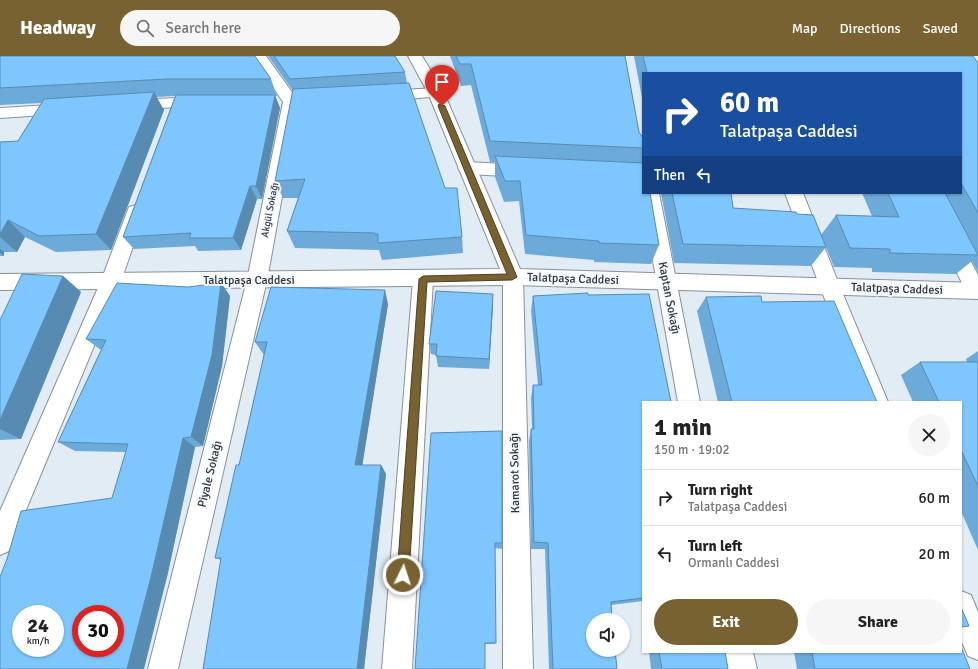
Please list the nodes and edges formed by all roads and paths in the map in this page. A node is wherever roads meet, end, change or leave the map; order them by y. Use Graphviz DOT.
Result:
graph roads {
  1 [pos="259,56"];
  2 [pos="415,56"];
  3 [pos="436,93"];
  4 [pos="368,97"];
  5 [pos="176,102"];
  6 [pos="214,102"];
  7 [pos="120,106"];
  8 [pos="80,108"];
  9 [pos="0,113"];
  10 [pos="168,124"];
  11 [pos="467,168"];
  12 [pos="539,172"];
  13 [pos="143,192"];
  14 [pos="650,194"];
  15 [pos="794,194"];
  16 [pos="927,194"];
  17 [pos="512,277"];
  18 [pos="423,279"];
  19 [pos="257,280"];
  20 [pos="111,281"];
  21 [pos="0,282"];
  22 [pos="31,282"];
  23 [pos="666,282"];
  24 [pos="830,287"];
  25 [pos="977,291"];
  26 [pos="19,302"];
  27 [pos="690,401"];
  28 [pos="877,401"];
  29 [pos="0,542"];
  30 [pos="962,607"];
  31 [pos="978,646"];
  32 [pos="739,653"];
  33 [pos="162,669"];
  34 [pos="396,669"];
  35 [pos="518,669"];
  36 [pos="742,669"];
  1 -- 19 [label="street, Akgül Sokağı"];
  2 -- 3 [label="street"];
  3 -- 4 [label="street"];
  3 -- 11 [label="street"];
  5 -- 6 [label="street"];
  5 -- 7 [label="street"];
  5 -- 10 [label="street"];
  8 -- 9 [label="street"];
  11 -- 12 [label="street"];
  11 -- 17 [label="street"];
  13 -- 20 [label="street"];
  14 -- 23 [label="street, Kaptan Sokağı"];
  15 -- 24 [label="street"];
  16 -- 25 [label="street"];
  17 -- 18 [label="street, Talatpaşa Caddesi"];
  17 -- 23 [label="street, Talatpaşa Caddesi"];
  17 -- 35 [label="street, Kamarot Sokağı"];
  18 -- 19 [label="street, Talatpaşa Caddesi"];
  18 -- 34 [label="street"];
  19 -- 20 [label="street, Talatpaşa Caddesi"];
  19 -- 33 [label="street, Piyale Sokağı"];
  20 -- 22 [label="street, Talatpaşa Caddesi"];
  20 -- 29 [label="street"];
  21 -- 22 [label="street, Talatpaşa Caddesi"];
  22 -- 26 [label="street"];
  23 -- 24 [label="street, Talatpaşa Caddesi"];
  23 -- 27 [label="street, Kaptan Sokağı"];
  24 -- 25 [label="street, Talatpaşa Caddesi"];
  24 -- 28 [label="street"];
  30 -- 31 [label="street"];
  32 -- 36 [label="street"];
}
